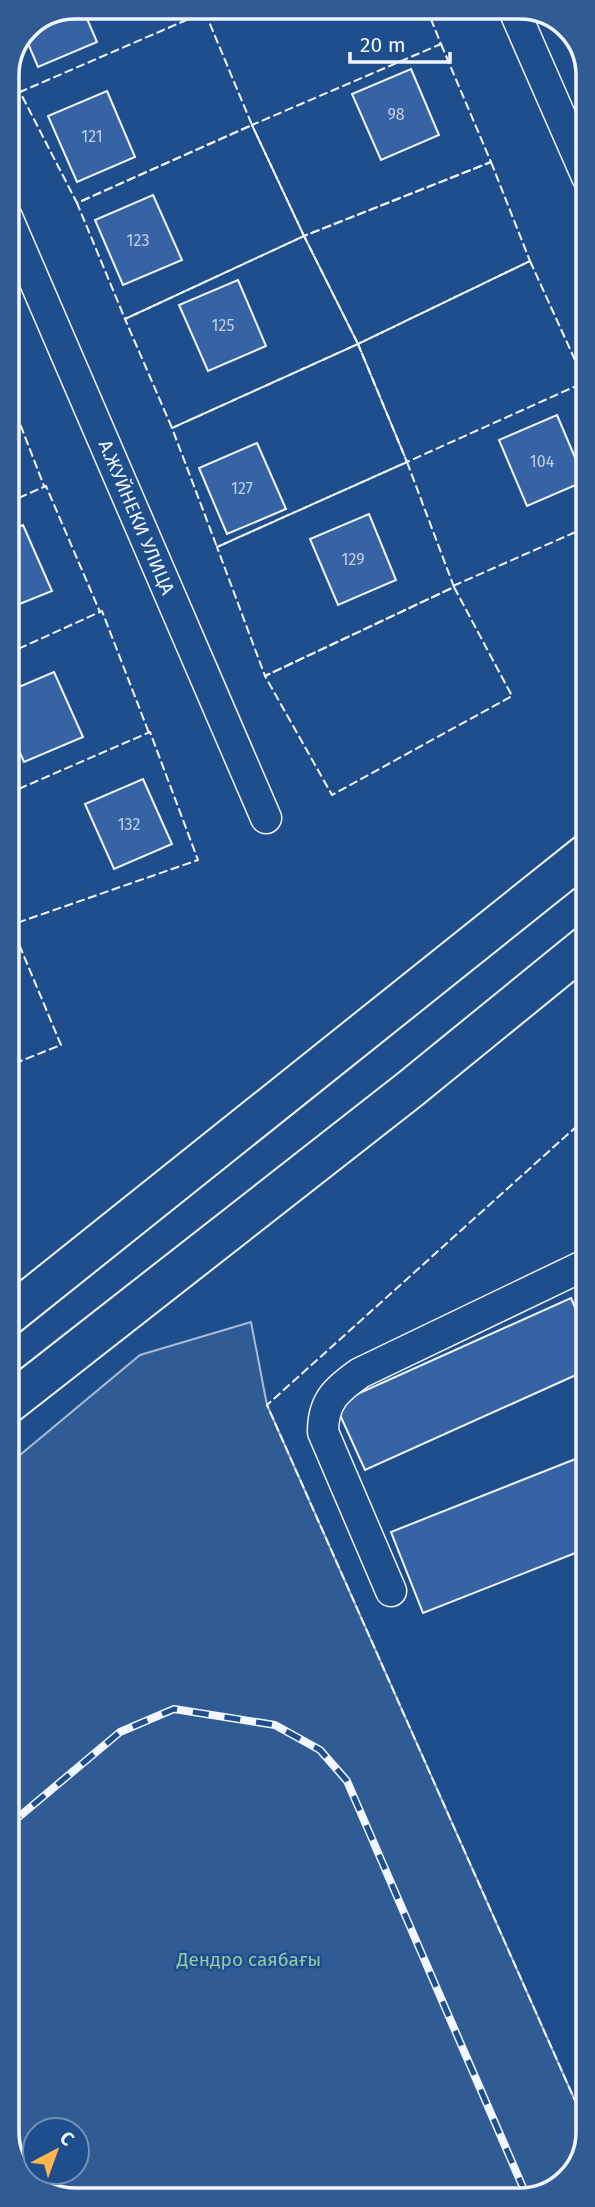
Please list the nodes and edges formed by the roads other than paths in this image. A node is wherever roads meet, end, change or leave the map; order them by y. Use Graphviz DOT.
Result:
graph roads {
  1 [pos="518,19"];
  2 [pos="576,152"];
  3 [pos="19,245"];
  4 [pos="266,818"];
  5 [pos="576,862"];
  6 [pos="576,954"];
  7 [pos="576,1269"];
  8 [pos="19,1307"];
  9 [pos="19,1395"];
  10 [pos="391,1591"];
  1 -- 2 [label="street"];
  3 -- 4 [label="street, А.ЖУЙНЕКИ УЛИЦА"];
  5 -- 8 [label="highway"];
  6 -- 9 [label="highway"];
  7 -- 10 [label="street"];
}
